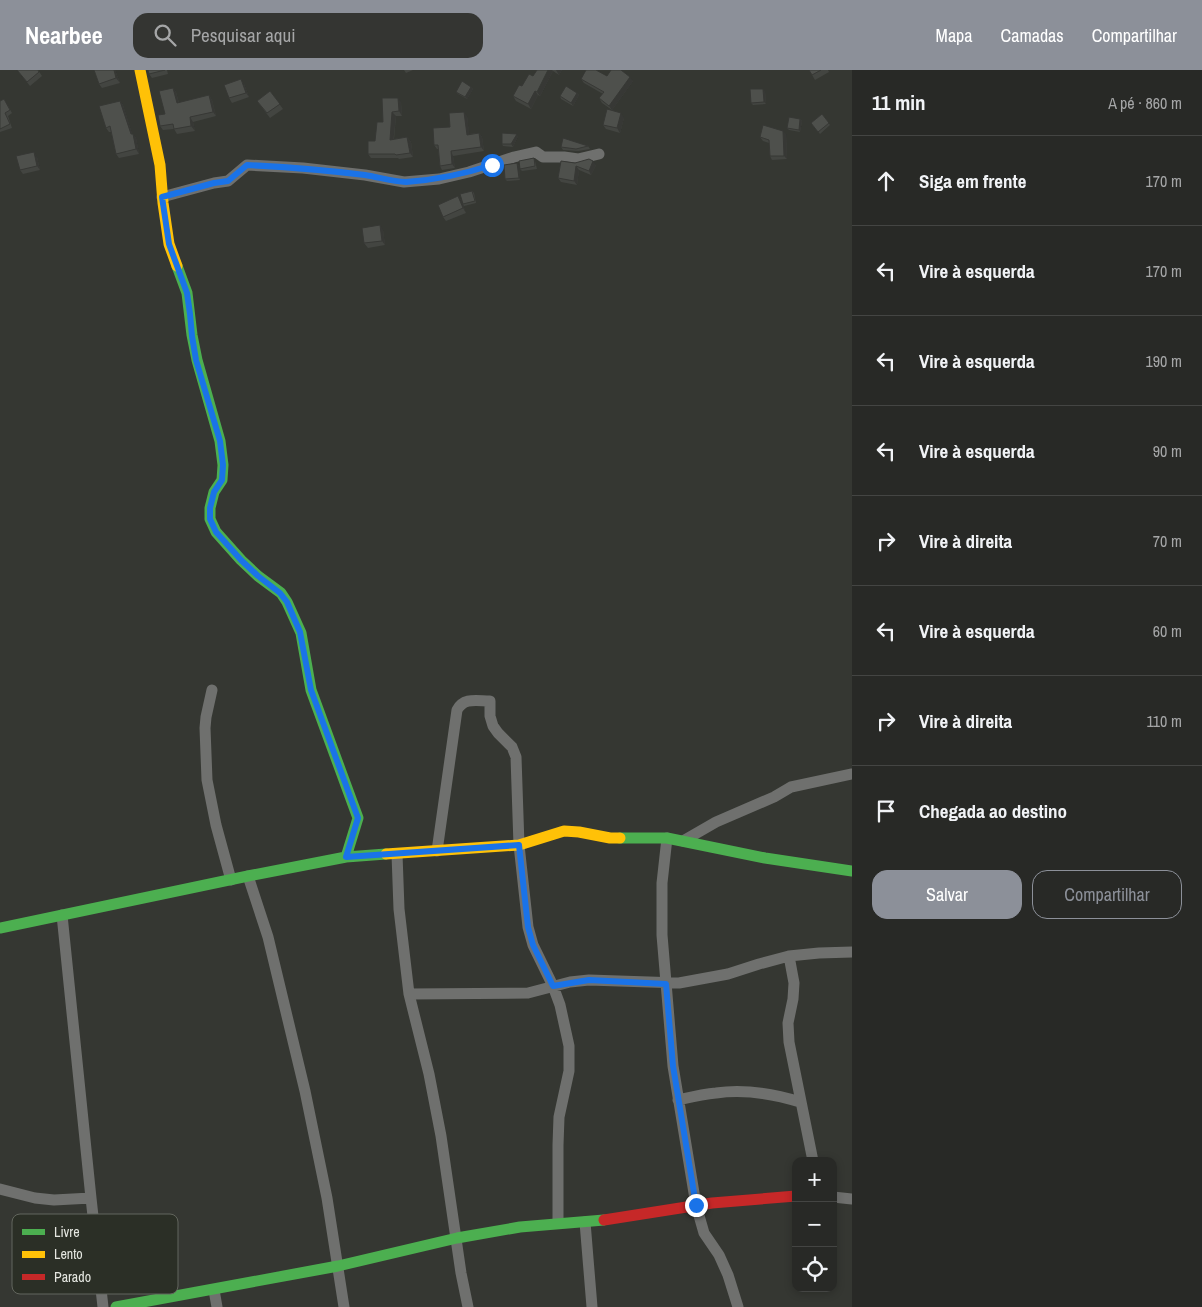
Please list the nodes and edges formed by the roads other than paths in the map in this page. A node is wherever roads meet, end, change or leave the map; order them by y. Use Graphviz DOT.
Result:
graph roads {
  1 [pos="140,70"];
  2 [pos="599,154"];
  3 [pos="162,197"];
  4 [pos="212,690"];
  5 [pos="852,774"];
  6 [pos="667,838"];
  7 [pos="683,841"];
  8 [pos="519,845"];
  9 [pos="437,851"];
  10 [pos="397,854"];
  11 [pos="346,857"];
  12 [pos="852,871"];
  13 [pos="248,876"];
  14 [pos="232,880"];
  15 [pos="62,916"];
  16 [pos="0,928"];
  17 [pos="852,952"];
  18 [pos="789,956"];
  19 [pos="666,984"];
  20 [pos="553,986"];
  21 [pos="409,994"];
  22 [pos="678,1100"];
  23 [pos="800,1102"];
  24 [pos="812,1157"];
  25 [pos="0,1188"];
  26 [pos="792,1196"];
  27 [pos="837,1197"];
  28 [pos="91,1198"];
  29 [pos="852,1199"];
  30 [pos="696,1205"];
  31 [pos="93,1214"];
  32 [pos="585,1222"];
  33 [pos="558,1223"];
  34 [pos="457,1238"];
  35 [pos="338,1266"];
  36 [pos="214,1290"];
  37 [pos="102,1294"];
  38 [pos="103,1307"];
  39 [pos="116,1307"];
  40 [pos="217,1307"];
  41 [pos="344,1307"];
  42 [pos="468,1307"];
  43 [pos="592,1307"];
  44 [pos="738,1307"];
  1 -- 3 [label="street"];
  2 -- 3 [label="street"];
  3 -- 11 [label="street"];
  4 -- 14 [label="street"];
  5 -- 7 [label="street"];
  6 -- 7 [label="street"];
  6 -- 8 [label="street"];
  6 -- 19 [label="street"];
  7 -- 12 [label="street"];
  8 -- 9 [label="street"];
  8 -- 9 [label="street"];
  8 -- 20 [label="street"];
  9 -- 10 [label="street"];
  10 -- 11 [label="street"];
  10 -- 21 [label="street"];
  11 -- 13 [label="street"];
  13 -- 14 [label="street"];
  13 -- 35 [label="street"];
  14 -- 15 [label="street"];
  15 -- 16 [label="street"];
  15 -- 28 [label="street"];
  17 -- 18 [label="street"];
  18 -- 19 [label="street"];
  18 -- 23 [label="street"];
  19 -- 20 [label="street"];
  19 -- 22 [label="street"];
  20 -- 21 [label="street"];
  20 -- 33 [label="street"];
  21 -- 34 [label="street"];
  22 -- 23 [label="street"];
  22 -- 30 [label="street"];
  23 -- 24 [label="street"];
  25 -- 28 [label="street"];
  26 -- 30 [label="street"];
  27 -- 29 [label="street"];
  28 -- 31 [label="street"];
  30 -- 32 [label="street"];
  30 -- 44 [label="street"];
  32 -- 33 [label="street"];
  32 -- 43 [label="street"];
  33 -- 34 [label="street"];
  34 -- 35 [label="street"];
  34 -- 42 [label="street"];
  35 -- 36 [label="street"];
  35 -- 41 [label="street"];
  36 -- 39 [label="street"];
  36 -- 40 [label="street"];
  37 -- 38 [label="street"];
}
